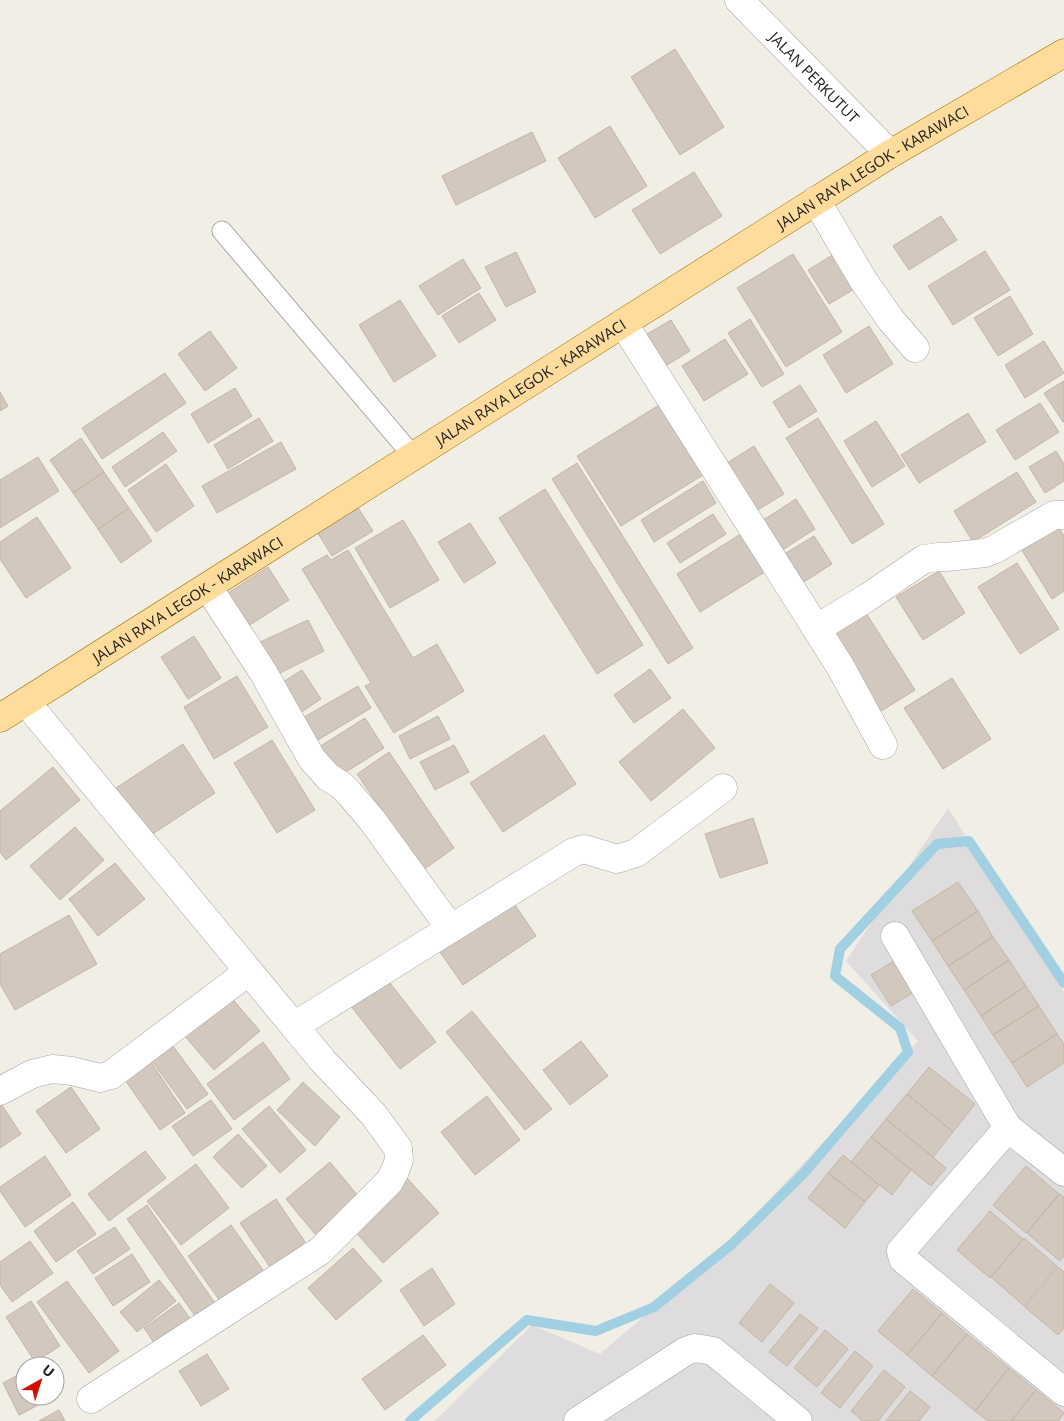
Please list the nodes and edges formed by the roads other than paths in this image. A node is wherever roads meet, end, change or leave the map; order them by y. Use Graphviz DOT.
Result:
graph roads {
  1 [pos="739,0"];
  2 [pos="1064,53"];
  3 [pos="890,154"];
  4 [pos="816,200"];
  5 [pos="222,232"];
  6 [pos="623,323"];
  7 [pos="916,348"];
  8 [pos="414,456"];
  9 [pos="1064,515"];
  10 [pos="208,587"];
  11 [pos="816,629"];
  12 [pos="26,702"];
  13 [pos="0,718"];
  14 [pos="883,745"];
  15 [pos="723,788"];
  16 [pos="451,929"];
  17 [pos="895,936"];
  18 [pos="248,972"];
  19 [pos="294,1026"];
  20 [pos="0,1091"];
  21 [pos="1008,1128"];
  22 [pos="1064,1172"];
  23 [pos="1064,1392"];
  24 [pos="91,1400"];
  25 [pos="578,1421"];
  26 [pos="798,1421"];
  1 -- 3 [label="street, JALAN PERKUTUT"];
  2 -- 3 [label="main road, JALAN RAYA LEGOK - KARAWACI"];
  3 -- 4 [label="main road, JALAN RAYA LEGOK - KARAWACI"];
  4 -- 6 [label="main road, JALAN RAYA LEGOK - KARAWACI"];
  4 -- 7 [label="street"];
  5 -- 8 [label="lane"];
  6 -- 8 [label="main road, JALAN RAYA LEGOK - KARAWACI"];
  6 -- 11 [label="street"];
  8 -- 10 [label="main road, JALAN RAYA LEGOK - KARAWACI"];
  9 -- 11 [label="street"];
  10 -- 12 [label="main road, JALAN RAYA LEGOK - KARAWACI"];
  10 -- 16 [label="street"];
  11 -- 14 [label="street"];
  12 -- 13 [label="main road, JALAN RAYA LEGOK - KARAWACI"];
  12 -- 18 [label="street"];
  15 -- 16 [label="street"];
  16 -- 19 [label="street"];
  17 -- 21 [label="street"];
  18 -- 19 [label="street"];
  18 -- 20 [label="street"];
  19 -- 24 [label="street"];
  21 -- 22 [label="street"];
  21 -- 23 [label="street"];
  25 -- 26 [label="street"];
}
